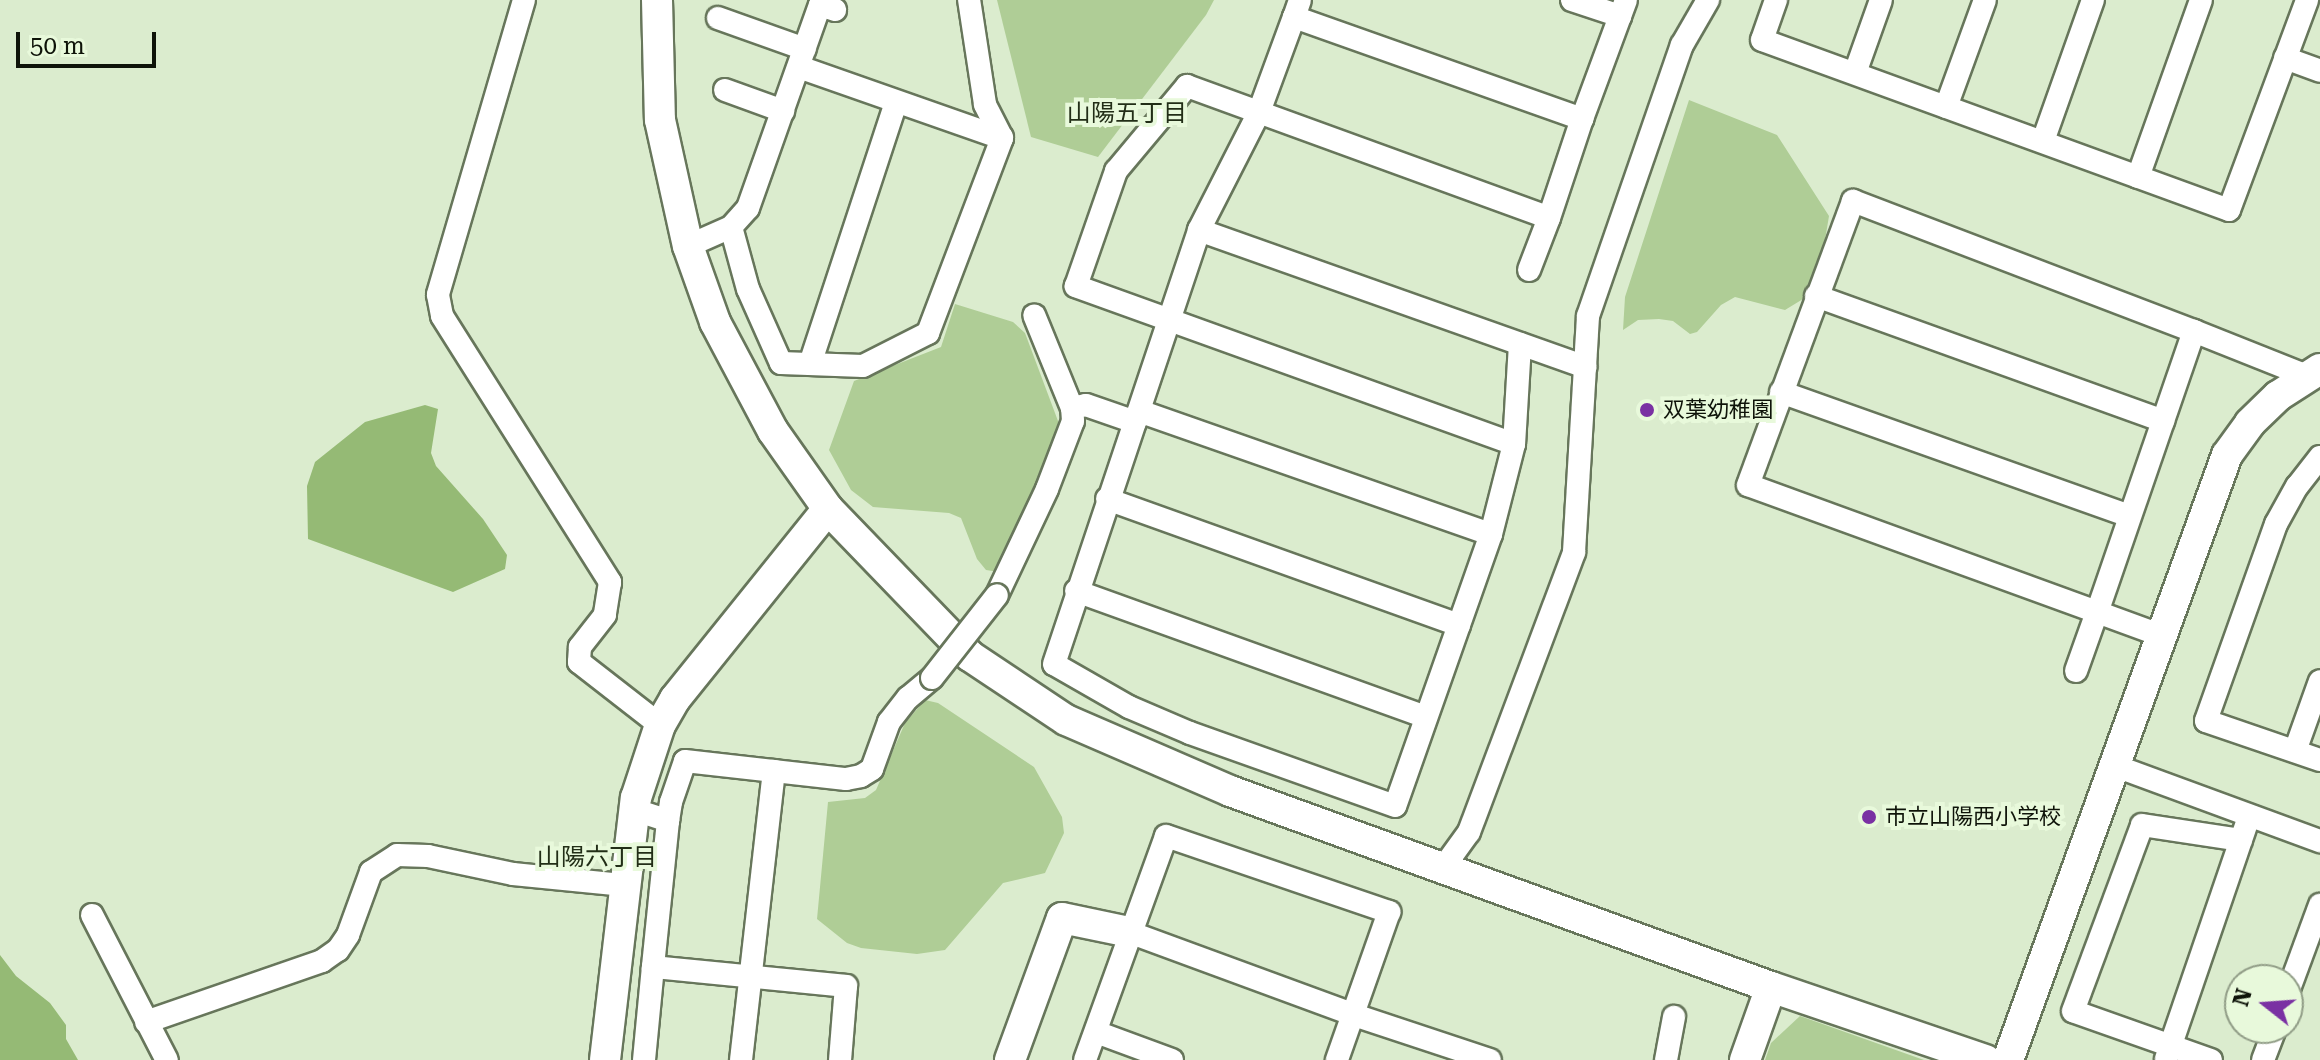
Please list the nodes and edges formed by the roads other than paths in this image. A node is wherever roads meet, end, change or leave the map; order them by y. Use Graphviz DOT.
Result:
graph roads {
  1 [pos="524,0"];
  2 [pos="657,0"];
  3 [pos="969,0"];
  4 [pos="1572,0"];
  5 [pos="1708,0"];
  6 [pos="1776,0"];
  7 [pos="1881,0"];
  8 [pos="1985,0"];
  9 [pos="2093,0"];
  10 [pos="2201,0"];
  11 [pos="2307,0"];
  12 [pos="1297,8"];
  13 [pos="1623,8"];
  14 [pos="835,10"];
  15 [pos="718,18"];
  16 [pos="802,58"];
  17 [pos="2285,58"];
  18 [pos="2320,71"];
  19 [pos="1855,73"];
  20 [pos="725,90"];
  21 [pos="896,102"];
  22 [pos="1946,107"];
  23 [pos="783,111"];
  24 [pos="1259,112"];
  25 [pos="1582,119"];
  26 [pos="1002,138"];
  27 [pos="2043,141"];
  28 [pos="2138,177"];
  29 [pos="1549,218"];
  30 [pos="731,227"];
  31 [pos="1199,230"];
  32 [pos="688,246"];
  33 [pos="1529,270"];
  34 [pos="1816,296"];
  35 [pos="1034,315"];
  36 [pos="1169,320"];
  37 [pos="2194,331"];
  38 [pos="1520,344"];
  39 [pos="810,364"];
  40 [pos="1585,367"];
  41 [pos="2313,372"];
  42 [pos="1781,392"];
  43 [pos="1072,408"];
  44 [pos="1137,416"];
  45 [pos="2163,421"];
  46 [pos="1514,444"];
  47 [pos="2320,457"];
  48 [pos="1107,499"];
  49 [pos="828,509"];
  50 [pos="2129,516"];
  51 [pos="1491,534"];
  52 [pos="1076,591"];
  53 [pos="2097,612"];
  54 [pos="1459,625"];
  55 [pos="2160,635"];
  56 [pos="2076,671"];
  57 [pos="2320,681"];
  58 [pos="1426,717"];
  59 [pos="660,725"];
  60 [pos="2295,751"];
  61 [pos="2320,760"];
  62 [pos="2113,765"];
  63 [pos="774,771"];
  64 [pos="635,810"];
  65 [pos="2249,816"];
  66 [pos="668,821"];
  67 [pos="2241,840"];
  68 [pos="2320,841"];
  69 [pos="1443,868"];
  70 [pos="624,885"];
  71 [pos="2320,905"];
  72 [pos="92,915"];
  73 [pos="1129,932"];
  74 [pos="2298,964"];
  75 [pos="653,967"];
  76 [pos="750,978"];
  77 [pos="1771,987"];
  78 [pos="1354,1015"];
  79 [pos="1674,1017"];
  80 [pos="146,1022"];
  81 [pos="1096,1032"];
  82 [pos="2168,1054"];
  83 [pos="1477,1058"];
  84 [pos="167,1060"];
  85 [pos="605,1060"];
  86 [pos="644,1060"];
  87 [pos="741,1060"];
  88 [pos="840,1060"];
  89 [pos="1010,1060"];
  90 [pos="1085,1060"];
  91 [pos="1172,1060"];
  92 [pos="1337,1060"];
  93 [pos="1666,1060"];
  94 [pos="1745,1060"];
  95 [pos="1986,1060"];
  96 [pos="2008,1060"];
  97 [pos="2211,1060"];
  1 -- 59 [label="street"];
  2 -- 32 [label="street"];
  3 -- 26 [label="street"];
  4 -- 13 [label="street"];
  5 -- 40 [label="street"];
  6 -- 19 [label="street"];
  7 -- 19 [label="street"];
  8 -- 22 [label="street"];
  9 -- 27 [label="street"];
  10 -- 28 [label="street"];
  11 -- 17 [label="street"];
  12 -- 24 [label="street"];
  12 -- 25 [label="street"];
  13 -- 25 [label="street"];
  14 -- 16 [label="street"];
  15 -- 16 [label="street"];
  16 -- 21 [label="street"];
  16 -- 23 [label="street"];
  17 -- 18 [label="street"];
  17 -- 28 [label="street"];
  19 -- 22 [label="street"];
  20 -- 23 [label="street"];
  21 -- 26 [label="street"];
  21 -- 39 [label="street"];
  22 -- 27 [label="street"];
  23 -- 30 [label="street"];
  24 -- 29 [label="street"];
  24 -- 31 [label="street"];
  24 -- 36 [label="street"];
  25 -- 29 [label="street"];
  26 -- 39 [label="street"];
  27 -- 28 [label="street"];
  29 -- 33 [label="street"];
  30 -- 32 [label="street"];
  30 -- 39 [label="street"];
  31 -- 36 [label="street"];
  31 -- 38 [label="street"];
  32 -- 49 [label="street"];
  34 -- 37 [label="street"];
  34 -- 42 [label="street"];
  34 -- 45 [label="street"];
  35 -- 43 [label="street"];
  36 -- 44 [label="street"];
  36 -- 46 [label="street"];
  37 -- 41 [label="street"];
  37 -- 45 [label="street"];
  38 -- 40 [label="street"];
  38 -- 46 [label="street"];
  40 -- 69 [label="street"];
  41 -- 55 [label="street"];
  42 -- 50 [label="street"];
  42 -- 53 [label="street"];
  43 -- 44 [label="street"];
  43 -- 63 [label="street, bridge"];
  44 -- 48 [label="street"];
  44 -- 51 [label="street"];
  45 -- 50 [label="street"];
  46 -- 51 [label="street"];
  47 -- 60 [label="street"];
  48 -- 52 [label="street"];
  48 -- 54 [label="street"];
  49 -- 59 [label="street"];
  49 -- 69 [label="street"];
  50 -- 53 [label="street"];
  51 -- 54 [label="street"];
  52 -- 58 [label="street"];
  52 -- 58 [label="street"];
  53 -- 55 [label="street"];
  53 -- 56 [label="street"];
  54 -- 58 [label="street"];
  55 -- 62 [label="street"];
  57 -- 60 [label="street"];
  59 -- 64 [label="street"];
  60 -- 61 [label="street"];
  62 -- 65 [label="street"];
  62 -- 96 [label="street"];
  63 -- 66 [label="street"];
  63 -- 76 [label="street"];
  64 -- 66 [label="street"];
  64 -- 70 [label="street"];
  65 -- 67 [label="street"];
  65 -- 68 [label="street"];
  66 -- 75 [label="street"];
  67 -- 82 [label="street"];
  67 -- 82 [label="street"];
  69 -- 77 [label="street"];
  70 -- 80 [label="street"];
  70 -- 85 [label="street"];
  71 -- 74 [label="street"];
  72 -- 80 [label="street"];
  73 -- 78 [label="street"];
  73 -- 78 [label="street"];
  73 -- 81 [label="street"];
  73 -- 89 [label="street"];
  75 -- 76 [label="street"];
  75 -- 86 [label="street"];
  76 -- 87 [label="street"];
  76 -- 88 [label="street"];
  77 -- 94 [label="street"];
  77 -- 95 [label="street"];
  78 -- 83 [label="street"];
  78 -- 92 [label="street"];
  79 -- 93 [label="street"];
  80 -- 84 [label="street"];
  81 -- 90 [label="street"];
  81 -- 91 [label="street"];
  82 -- 97 [label="street"];
}
